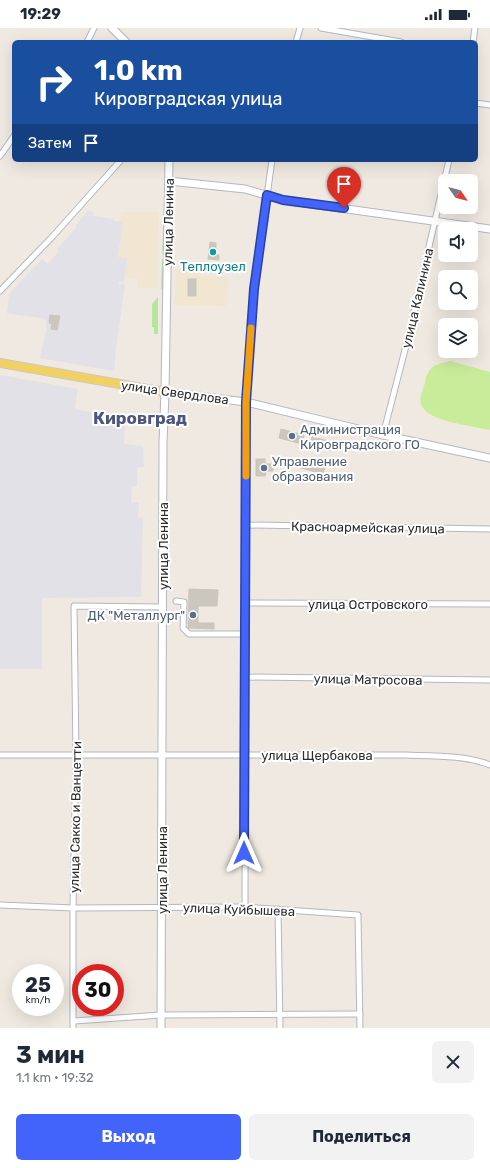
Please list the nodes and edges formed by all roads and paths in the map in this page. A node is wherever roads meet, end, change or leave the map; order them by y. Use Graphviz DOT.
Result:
graph roads {
  1 [pos="94,28"];
  2 [pos="112,28"];
  3 [pos="300,28"];
  4 [pos="321,28"];
  5 [pos="475,28"];
  6 [pos="88,40"];
  7 [pos="124,40"];
  8 [pos="297,40"];
  9 [pos="390,40"];
  10 [pos="473,40"];
  11 [pos="478,103"];
  12 [pos="490,105"];
  13 [pos="12,139"];
  14 [pos="0,156"];
  15 [pos="119,162"];
  16 [pos="169,162"];
  17 [pos="272,162"];
  18 [pos="449,162"];
  19 [pos="169,181"];
  20 [pos="267,195"];
  21 [pos="435,221"];
  22 [pos="490,228"];
  23 [pos="0,291"];
  24 [pos="0,363"];
  25 [pos="165,392"];
  26 [pos="246,402"];
  27 [pos="382,435"];
  28 [pos="490,458"];
  29 [pos="247,525"];
  30 [pos="490,529"];
  31 [pos="176,601"];
  32 [pos="246,603"];
  33 [pos="490,604"];
  34 [pos="162,607"];
  35 [pos="246,634"];
  36 [pos="245,677"];
  37 [pos="490,680"];
  38 [pos="0,755"];
  39 [pos="76,755"];
  40 [pos="162,755"];
  41 [pos="244,755"];
  42 [pos="490,765"];
  43 [pos="0,905"];
  44 [pos="162,907"];
  45 [pos="245,907"];
  46 [pos="73,908"];
  47 [pos="278,910"];
  48 [pos="280,1014"];
  49 [pos="360,1014"];
  50 [pos="161,1015"];
  51 [pos="74,1021"];
  52 [pos="74,1028"];
  53 [pos="161,1028"];
  54 [pos="280,1028"];
  55 [pos="360,1028"];
  1 -- 6 [label="street"];
  2 -- 7 [label="main road"];
  3 -- 8 [label="street"];
  4 -- 9 [label="street"];
  5 -- 10 [label="street"];
  11 -- 12 [label="street"];
  13 -- 14 [label="street"];
  15 -- 23 [label="street"];
  16 -- 19 [label="main road, улица Ленина"];
  17 -- 20 [label="street"];
  18 -- 21 [label="street, улица Калинина"];
  19 -- 20 [label="main road"];
  19 -- 25 [label="main road, улица Ленина"];
  20 -- 21 [label="main road"];
  20 -- 26 [label="street"];
  21 -- 22 [label="main road"];
  21 -- 27 [label="street, улица Калинина"];
  24 -- 25 [label="main road, улица Свердлова"];
  25 -- 26 [label="main road, улица Свердлова"];
  25 -- 34 [label="main road, улица Ленина"];
  26 -- 27 [label="main road, улица Свердлова"];
  26 -- 29 [label="street"];
  27 -- 28 [label="main road, улица Свердлова"];
  29 -- 30 [label="street, Красноармейская улица"];
  29 -- 32 [label="street"];
  31 -- 35 [label="street"];
  32 -- 33 [label="street, улица Островского"];
  32 -- 35 [label="street"];
  34 -- 39 [label="street, улица Сакко и Ванцетти"];
  34 -- 40 [label="main road, улица Ленина"];
  35 -- 36 [label="street"];
  36 -- 37 [label="street, улица Матросова"];
  36 -- 41 [label="street"];
  38 -- 39 [label="street, улица Щербакова"];
  39 -- 40 [label="street, улица Щербакова"];
  39 -- 46 [label="street, улица Сакко и Ванцетти"];
  40 -- 41 [label="street, улица Щербакова"];
  40 -- 44 [label="main road, улица Ленина"];
  41 -- 42 [label="street, улица Щербакова"];
  41 -- 45 [label="street"];
  43 -- 46 [label="street, улица Куйбышева"];
  44 -- 45 [label="street, улица Куйбышева"];
  44 -- 46 [label="street, улица Куйбышева"];
  44 -- 50 [label="main road, улица Ленина"];
  45 -- 47 [label="street, улица Куйбышева"];
  46 -- 51 [label="street, улица Сакко и Ванцетти"];
  47 -- 48 [label="street"];
  47 -- 49 [label="street, улица Куйбышева"];
  48 -- 49 [label="street"];
  48 -- 50 [label="street"];
  48 -- 54 [label="street"];
  49 -- 55 [label="street"];
  50 -- 51 [label="street"];
  50 -- 53 [label="main road, улица Ленина"];
  51 -- 52 [label="street, улица Сакко и Ванцетти"];
}
